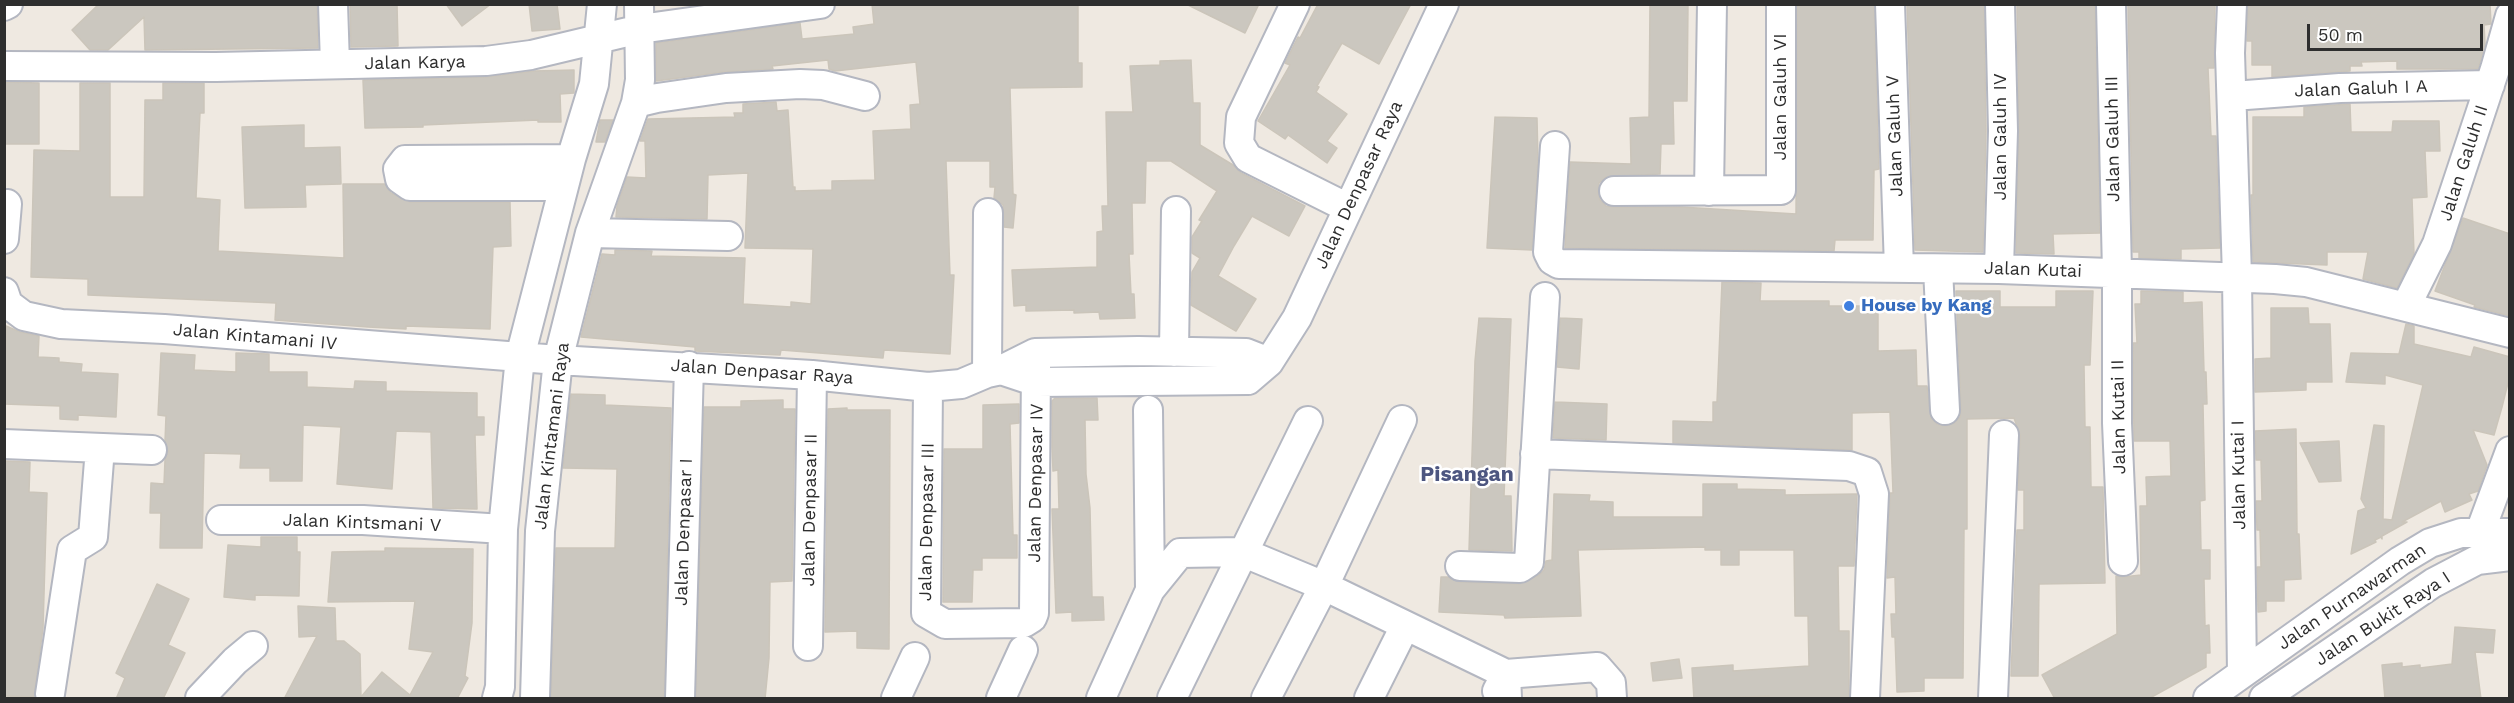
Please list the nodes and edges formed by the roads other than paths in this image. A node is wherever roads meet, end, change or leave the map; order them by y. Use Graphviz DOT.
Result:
graph roads {
  1 [pos="333,4"];
  2 [pos="602,4"];
  3 [pos="820,4"];
  4 [pos="1295,4"];
  5 [pos="1444,4"];
  6 [pos="1712,4"];
  7 [pos="1782,4"];
  8 [pos="1890,4"];
  9 [pos="2000,4"];
  10 [pos="2111,4"];
  11 [pos="2232,4"];
  12 [pos="2510,16"];
  13 [pos="640,17"];
  14 [pos="600,37"];
  15 [pos="335,64"];
  16 [pos="4,66"];
  17 [pos="2490,85"];
  18 [pos="865,96"];
  19 [pos="2233,96"];
  20 [pos="636,103"];
  21 [pos="1555,146"];
  22 [pos="571,159"];
  23 [pos="564,186"];
  24 [pos="1614,191"];
  25 [pos="1709,191"];
  26 [pos="7,204"];
  27 [pos="1348,208"];
  28 [pos="1176,212"];
  29 [pos="988,213"];
  30 [pos="590,233"];
  31 [pos="728,236"];
  32 [pos="4,239"];
  33 [pos="1899,268"];
  34 [pos="1938,268"];
  35 [pos="1999,269"];
  36 [pos="2117,273"];
  37 [pos="2237,277"];
  38 [pos="4,292"];
  39 [pos="1545,297"];
  40 [pos="2406,306"];
  41 [pos="2510,333"];
  42 [pos="1174,352"];
  43 [pos="1035,354"];
  44 [pos="520,357"];
  45 [pos="558,360"];
  46 [pos="1269,362"];
  47 [pos="689,366"];
  48 [pos="994,372"];
  49 [pos="812,375"];
  50 [pos="1037,382"];
  51 [pos="928,387"];
  52 [pos="1148,410"];
  53 [pos="1945,410"];
  54 [pos="1402,420"];
  55 [pos="1308,422"];
  56 [pos="2004,435"];
  57 [pos="4,444"];
  58 [pos="100,448"];
  59 [pos="152,450"];
  60 [pos="2510,451"];
  61 [pos="1535,454"];
  62 [pos="221,520"];
  63 [pos="1149,522"];
  64 [pos="504,529"];
  65 [pos="2493,533"];
  66 [pos="1242,552"];
  67 [pos="1180,553"];
  68 [pos="2510,556"];
  69 [pos="2123,561"];
  70 [pos="1460,566"];
  71 [pos="1324,586"];
  72 [pos="1150,590"];
  73 [pos="1034,613"];
  74 [pos="1405,626"];
  75 [pos="253,646"];
  76 [pos="808,646"];
  77 [pos="1023,650"];
  78 [pos="915,657"];
  79 [pos="2242,673"];
  80 [pos="1502,690"];
  81 [pos="50,694"];
  82 [pos="200,699"];
  83 [pos="497,699"];
  84 [pos="535,699"];
  85 [pos="680,699"];
  86 [pos="896,699"];
  87 [pos="1000,699"];
  88 [pos="1101,699"];
  89 [pos="1172,699"];
  90 [pos="1266,699"];
  91 [pos="1369,699"];
  92 [pos="1612,699"];
  93 [pos="1865,699"];
  94 [pos="1993,699"];
  95 [pos="2208,699"];
  96 [pos="2264,699"];
  1 -- 15 [label="street"];
  2 -- 14 [label="street, Jalan Kintamani Raya"];
  3 -- 13 [label="street, Jalan Karya"];
  4 -- 27 [label="street"];
  5 -- 27 [label="street, Jalan Denpasar Raya"];
  6 -- 25 [label="street"];
  7 -- 25 [label="street, Jalan Galuh VI"];
  8 -- 33 [label="street, Jalan Galuh V"];
  9 -- 35 [label="street, Jalan Galuh IV"];
  10 -- 36 [label="street, Jalan Galuh III"];
  11 -- 19 [label="street"];
  12 -- 17 [label="street, Jalan Galuh II"];
  13 -- 14 [label="street, Jalan Karya"];
  13 -- 20 [label="street, Jalan Kintamani Raya"];
  14 -- 15 [label="street, Jalan Karya"];
  14 -- 22 [label="street, Jalan Kintamani Raya"];
  15 -- 16 [label="street, Jalan Karya"];
  17 -- 19 [label="street, Jalan Galuh I A"];
  17 -- 40 [label="street, Jalan Galuh II"];
  18 -- 20 [label="street"];
  19 -- 37 [label="street"];
  20 -- 30 [label="street, Jalan Kintamani Raya"];
  21 -- 33 [label="street, Jalan Kutai"];
  22 -- 23 [label="street, Jalan Kintamani Raya"];
  22 -- 23 [label="street"];
  23 -- 44 [label="street, Jalan Kintamani Raya"];
  24 -- 25 [label="street"];
  26 -- 32 [label="street"];
  27 -- 46 [label="street, Jalan Denpasar Raya"];
  28 -- 42 [label="street"];
  29 -- 48 [label="street"];
  30 -- 31 [label="street"];
  30 -- 45 [label="street, Jalan Kintamani Raya"];
  33 -- 34 [label="street, Jalan Kutai"];
  34 -- 35 [label="street, Jalan Kutai"];
  34 -- 53 [label="street"];
  35 -- 36 [label="street, Jalan Kutai"];
  36 -- 37 [label="street, Jalan Kutai"];
  36 -- 69 [label="street, Jalan Kutai II"];
  37 -- 40 [label="street, Jalan Kutai"];
  37 -- 79 [label="street, Jalan Kutai I"];
  38 -- 44 [label="street, Jalan Kintamani IV"];
  39 -- 61 [label="street"];
  40 -- 41 [label="street, Jalan Kutai"];
  42 -- 43 [label="street, Jalan Denpasar Raya"];
  42 -- 46 [label="street, Jalan Denpasar Raya"];
  43 -- 48 [label="street, Jalan Denpasar Raya"];
  43 -- 50 [label="street, Jalan Denpasar IV"];
  44 -- 45 [label="street, Jalan Denpasar Raya"];
  44 -- 64 [label="street, Jalan Kintamani Raya"];
  45 -- 47 [label="street, Jalan Denpasar Raya"];
  45 -- 84 [label="street, Jalan Kintamani Raya"];
  46 -- 50 [label="street, Jalan Denpasar Raya"];
  47 -- 49 [label="street, Jalan Denpasar Raya"];
  47 -- 85 [label="street, Jalan Denpasar I"];
  48 -- 50 [label="street, Jalan Denpasar Raya"];
  48 -- 51 [label="street, Jalan Denpasar Raya"];
  49 -- 51 [label="street, Jalan Denpasar Raya"];
  49 -- 76 [label="street, Jalan Denpasar II"];
  50 -- 73 [label="street, Jalan Denpasar IV"];
  51 -- 73 [label="street, Jalan Denpasar III"];
  52 -- 63 [label="street"];
  54 -- 71 [label="street"];
  55 -- 66 [label="street"];
  56 -- 94 [label="street"];
  57 -- 58 [label="street"];
  58 -- 59 [label="street"];
  58 -- 81 [label="street"];
  60 -- 65 [label="street"];
  61 -- 70 [label="street"];
  61 -- 93 [label="street"];
  62 -- 64 [label="street, Jalan Kintsmani V"];
  63 -- 67 [label="street"];
  63 -- 72 [label="street"];
  64 -- 83 [label="street, Jalan Kintamani Raya"];
  65 -- 79 [label="street, Jalan Purnawarman"];
  66 -- 67 [label="street"];
  66 -- 71 [label="street"];
  66 -- 89 [label="street"];
  67 -- 72 [label="street"];
  68 -- 96 [label="street, Jalan Bukit Raya I"];
  71 -- 74 [label="street"];
  71 -- 90 [label="street"];
  72 -- 88 [label="street"];
  74 -- 80 [label="street"];
  74 -- 91 [label="street"];
  75 -- 82 [label="street"];
  77 -- 87 [label="street"];
  78 -- 86 [label="street"];
  79 -- 95 [label="street, Jalan Purnawarman"];
  80 -- 92 [label="street"];
}
